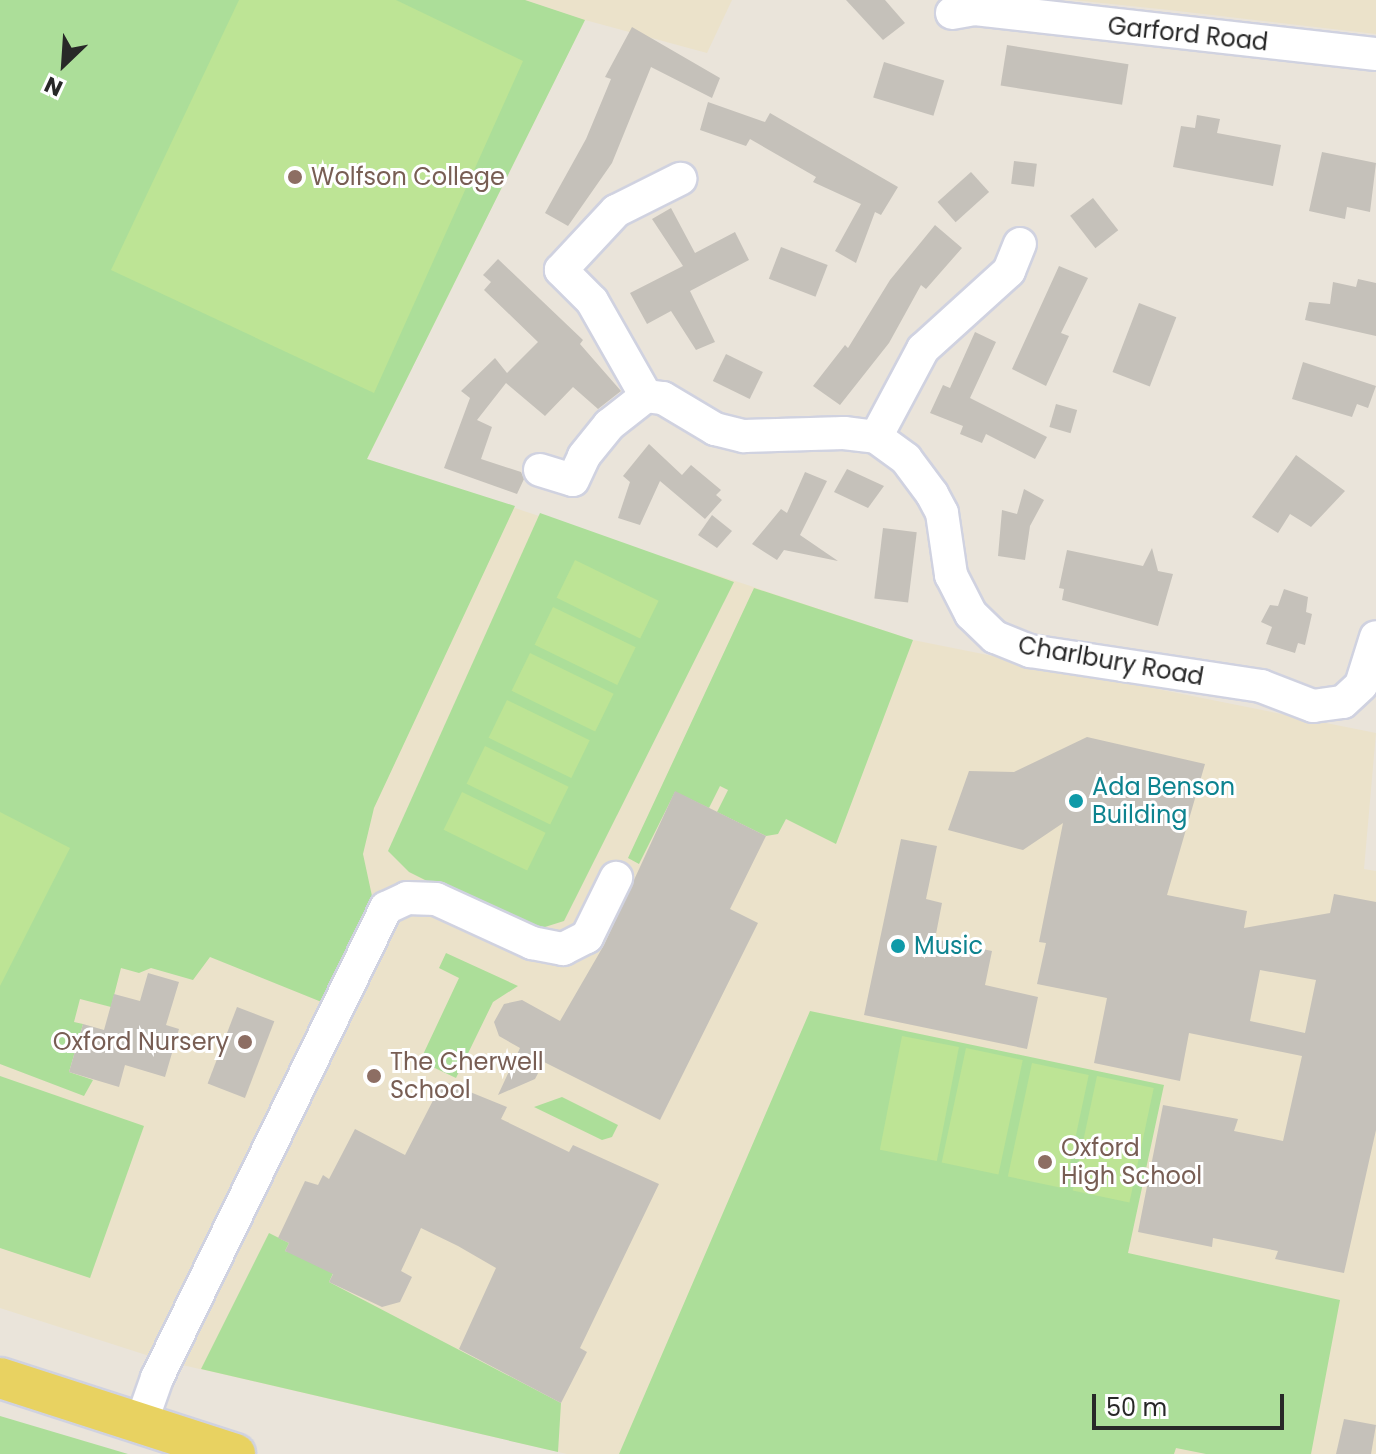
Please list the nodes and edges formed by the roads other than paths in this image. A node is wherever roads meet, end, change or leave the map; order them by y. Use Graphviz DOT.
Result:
graph roads {
  1 [pos="952,13"];
  2 [pos="1376,54"];
  3 [pos="680,179"];
  4 [pos="1020,244"];
  5 [pos="646,396"];
  6 [pos="876,437"];
  7 [pos="540,470"];
  8 [pos="1376,637"];
  9 [pos="616,878"];
  10 [pos="0,1378"];
  11 [pos="140,1426"];
  12 [pos="235,1454"];
  1 -- 2 [label="street, Garford Road"];
  3 -- 5 [label="street"];
  4 -- 6 [label="street"];
  5 -- 6 [label="street"];
  5 -- 7 [label="street"];
  6 -- 8 [label="street, Charlbury Road"];
  9 -- 11 [label="street"];
  10 -- 11 [label="main road"];
  11 -- 12 [label="main road"];
}
